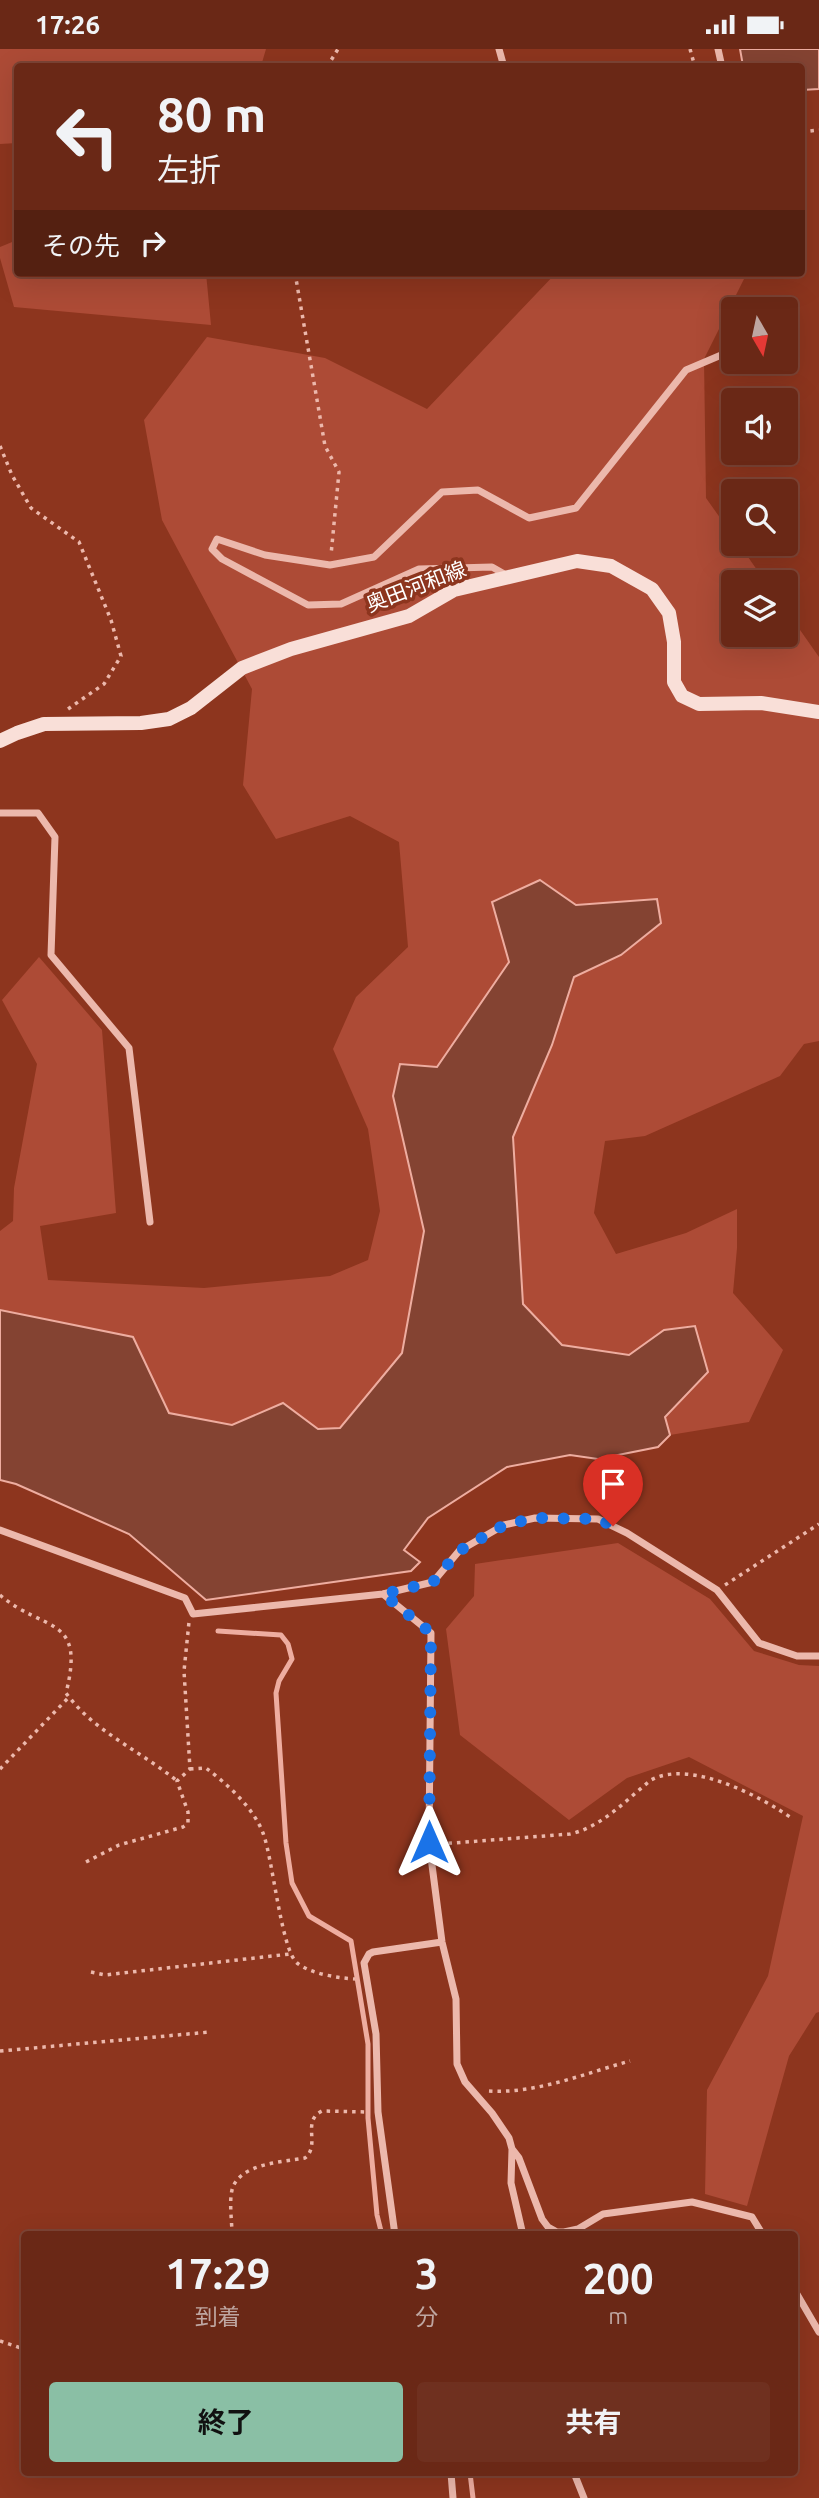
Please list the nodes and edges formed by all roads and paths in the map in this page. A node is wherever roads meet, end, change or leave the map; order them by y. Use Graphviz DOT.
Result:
graph roads {
  1 [pos="296,277"];
  2 [pos="721,355"];
  3 [pos="0,446"];
  4 [pos="330,565"];
  5 [pos="510,578"];
  6 [pos="819,712"];
  7 [pos="44,724"];
  8 [pos="0,741"];
  9 [pos="0,813"];
  10 [pos="150,1222"];
  11 [pos="819,1524"];
  12 [pos="0,1530"];
  13 [pos="717,1590"];
  14 [pos="383,1594"];
  15 [pos="0,1595"];
  16 [pos="194,1614"];
  17 [pos="819,1657"];
  18 [pos="69,1697"];
  19 [pos="0,1769"];
  20 [pos="190,1769"];
  21 [pos="177,1781"];
  22 [pos="793,1819"];
  23 [pos="430,1845"];
  24 [pos="86,1862"];
  25 [pos="442,1942"];
  26 [pos="291,1954"];
  27 [pos="91,1972"];
  28 [pos="366,1978"];
  29 [pos="210,2032"];
  30 [pos="0,2051"];
  31 [pos="630,2061"];
  32 [pos="481,2088"];
  33 [pos="377,2112"];
  34 [pos="512,2149"];
  35 [pos="232,2231"];
  36 [pos="394,2231"];
  37 [pos="522,2231"];
  38 [pos="555,2231"];
  39 [pos="564,2231"];
  40 [pos="761,2231"];
  41 [pos="798,2296"];
  42 [pos="819,2332"];
  43 [pos="0,2341"];
  44 [pos="21,2348"];
  45 [pos="450,2476"];
  46 [pos="575,2476"];
  47 [pos="453,2498"];
  48 [pos="584,2498"];
  1 -- 4 [label="path"];
  2 -- 4 [label="street"];
  3 -- 7 [label="path"];
  4 -- 5 [label="street"];
  5 -- 6 [label="main road, 奥田河和線"];
  5 -- 7 [label="main road, 奥田河和線"];
  7 -- 8 [label="main road, 奥田河和線"];
  9 -- 10 [label="street"];
  11 -- 13 [label="path"];
  12 -- 16 [label="street"];
  13 -- 14 [label="street"];
  13 -- 17 [label="street"];
  14 -- 16 [label="street"];
  14 -- 23 [label="street"];
  15 -- 18 [label="path"];
  16 -- 20 [label="path"];
  18 -- 19 [label="path"];
  18 -- 21 [label="path"];
  20 -- 21 [label="path"];
  20 -- 26 [label="path"];
  21 -- 24 [label="path"];
  22 -- 23 [label="path"];
  23 -- 25 [label="street"];
  25 -- 28 [label="street"];
  25 -- 34 [label="street"];
  26 -- 27 [label="path"];
  26 -- 28 [label="path"];
  28 -- 33 [label="street"];
  29 -- 30 [label="path"];
  31 -- 32 [label="path"];
  33 -- 35 [label="path"];
  33 -- 36 [label="street"];
  34 -- 37 [label="street"];
  34 -- 38 [label="street"];
  39 -- 40 [label="street"];
  41 -- 42 [label="street"];
  43 -- 44 [label="path"];
  45 -- 47 [label="street"];
  46 -- 48 [label="street"];
}
